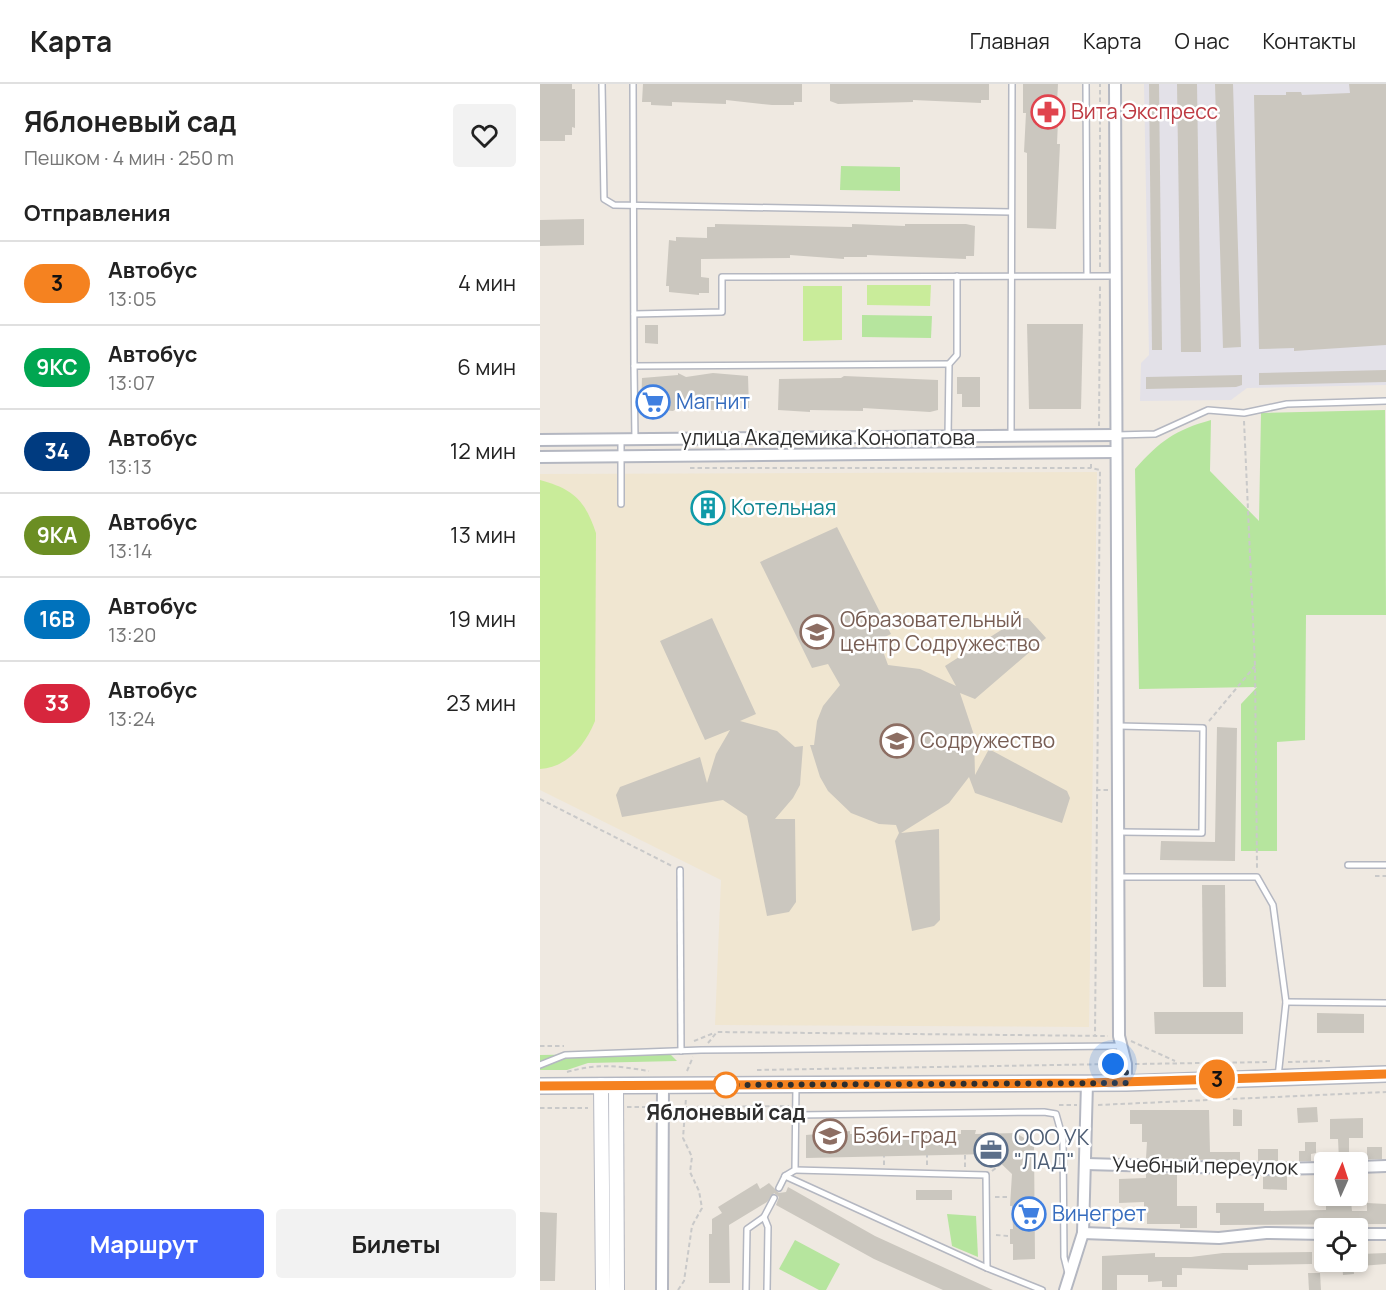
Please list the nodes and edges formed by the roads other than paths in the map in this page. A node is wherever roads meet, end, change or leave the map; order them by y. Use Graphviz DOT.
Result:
graph roads {
  1 [pos="602,84"];
  2 [pos="633,84"];
  3 [pos="1012,84"];
  4 [pos="1086,84"];
  5 [pos="1115,84"];
  6 [pos="635,207"];
  7 [pos="1011,212"];
  8 [pos="1087,275"];
  9 [pos="957,276"];
  10 [pos="1010,276"];
  11 [pos="1115,276"];
  12 [pos="634,314"];
  13 [pos="949,364"];
  14 [pos="634,366"];
  15 [pos="1386,401"];
  16 [pos="1116,435"];
  17 [pos="1011,437"];
  18 [pos="948,438"];
  19 [pos="540,440"];
  20 [pos="621,440"];
  21 [pos="635,440"];
  22 [pos="1116,452"];
  23 [pos="621,455"];
  24 [pos="540,457"];
  25 [pos="621,504"];
  26 [pos="1119,726"];
  27 [pos="1120,832"];
  28 [pos="1347,865"];
  29 [pos="1386,865"];
  30 [pos="680,870"];
  31 [pos="1119,877"];
  32 [pos="1286,1002"];
  33 [pos="1386,1003"];
  34 [pos="1119,1041"];
  35 [pos="681,1051"];
  36 [pos="540,1065"];
  37 [pos="1279,1069"];
  38 [pos="1386,1074"];
  39 [pos="660,1078"];
  40 [pos="1087,1083"];
  41 [pos="1126,1083"];
  42 [pos="609,1085"];
  43 [pos="796,1085"];
  44 [pos="540,1086"];
  45 [pos="796,1115"];
  46 [pos="1086,1164"];
  47 [pos="1386,1166"];
  48 [pos="1368,1167"];
  49 [pos="1314,1168"];
  50 [pos="795,1170"];
  51 [pos="785,1176"];
  52 [pos="779,1188"];
  53 [pos="774,1198"];
  54 [pos="764,1217"];
  55 [pos="1083,1233"];
  56 [pos="1314,1234"];
  57 [pos="1368,1234"];
  58 [pos="1386,1234"];
  59 [pos="987,1268"];
  60 [pos="1069,1277"];
  61 [pos="603,1290"];
  62 [pos="617,1290"];
  63 [pos="662,1290"];
  64 [pos="746,1290"];
  65 [pos="767,1290"];
  66 [pos="1042,1290"];
  67 [pos="1065,1290"];
  1 -- 6 [label="lane"];
  2 -- 6 [label="lane"];
  3 -- 7 [label="lane"];
  4 -- 8 [label="lane"];
  5 -- 11 [label="street"];
  6 -- 7 [label="lane"];
  6 -- 12 [label="lane"];
  7 -- 10 [label="lane"];
  8 -- 10 [label="lane"];
  8 -- 11 [label="lane"];
  9 -- 10 [label="lane"];
  9 -- 12 [label="lane"];
  9 -- 13 [label="lane"];
  10 -- 17 [label="lane"];
  11 -- 16 [label="street"];
  12 -- 14 [label="lane"];
  13 -- 14 [label="lane"];
  13 -- 18 [label="lane"];
  14 -- 21 [label="lane"];
  15 -- 16 [label="lane"];
  16 -- 17 [label="street, улица Академика Конопатова"];
  16 -- 22 [label="street"];
  17 -- 18 [label="street, улица Академика Конопатова"];
  18 -- 21 [label="street, улица Академика Конопатова"];
  19 -- 20 [label="street, улица Академика Конопатова"];
  20 -- 21 [label="street, улица Академика Конопатова"];
  20 -- 23 [label="lane"];
  22 -- 23 [label="street, улица Академика Конопатова"];
  22 -- 26 [label="street"];
  23 -- 24 [label="street, улица Академика Конопатова"];
  23 -- 25 [label="lane"];
  26 -- 27 [label="street"];
  26 -- 27 [label="lane"];
  27 -- 31 [label="street"];
  28 -- 29 [label="lane"];
  30 -- 35 [label="lane"];
  31 -- 32 [label="lane"];
  31 -- 34 [label="street"];
  32 -- 33 [label="lane"];
  32 -- 37 [label="lane"];
  34 -- 35 [label="lane"];
  34 -- 41 [label="street"];
  35 -- 36 [label="lane"];
  37 -- 38 [label="main road"];
  37 -- 41 [label="main road"];
  39 -- 42 [label="main road"];
  39 -- 43 [label="main road"];
  39 -- 63 [label="street"];
  40 -- 41 [label="main road"];
  40 -- 43 [label="main road"];
  40 -- 46 [label="street"];
  42 -- 44 [label="main road"];
  42 -- 61 [label="street"];
  42 -- 62 [label="street"];
  43 -- 45 [label="lane"];
  45 -- 50 [label="lane"];
  45 -- 60 [label="lane"];
  46 -- 49 [label="street, Учебный переулок"];
  46 -- 55 [label="street"];
  47 -- 48 [label="street"];
  50 -- 51 [label="lane"];
  50 -- 59 [label="lane"];
  51 -- 52 [label="lane"];
  51 -- 59 [label="lane"];
  53 -- 54 [label="lane"];
  54 -- 64 [label="lane"];
  54 -- 65 [label="lane"];
  55 -- 56 [label="street"];
  55 -- 60 [label="street"];
  57 -- 58 [label="street"];
  59 -- 66 [label="lane"];
  60 -- 67 [label="street"];
}
